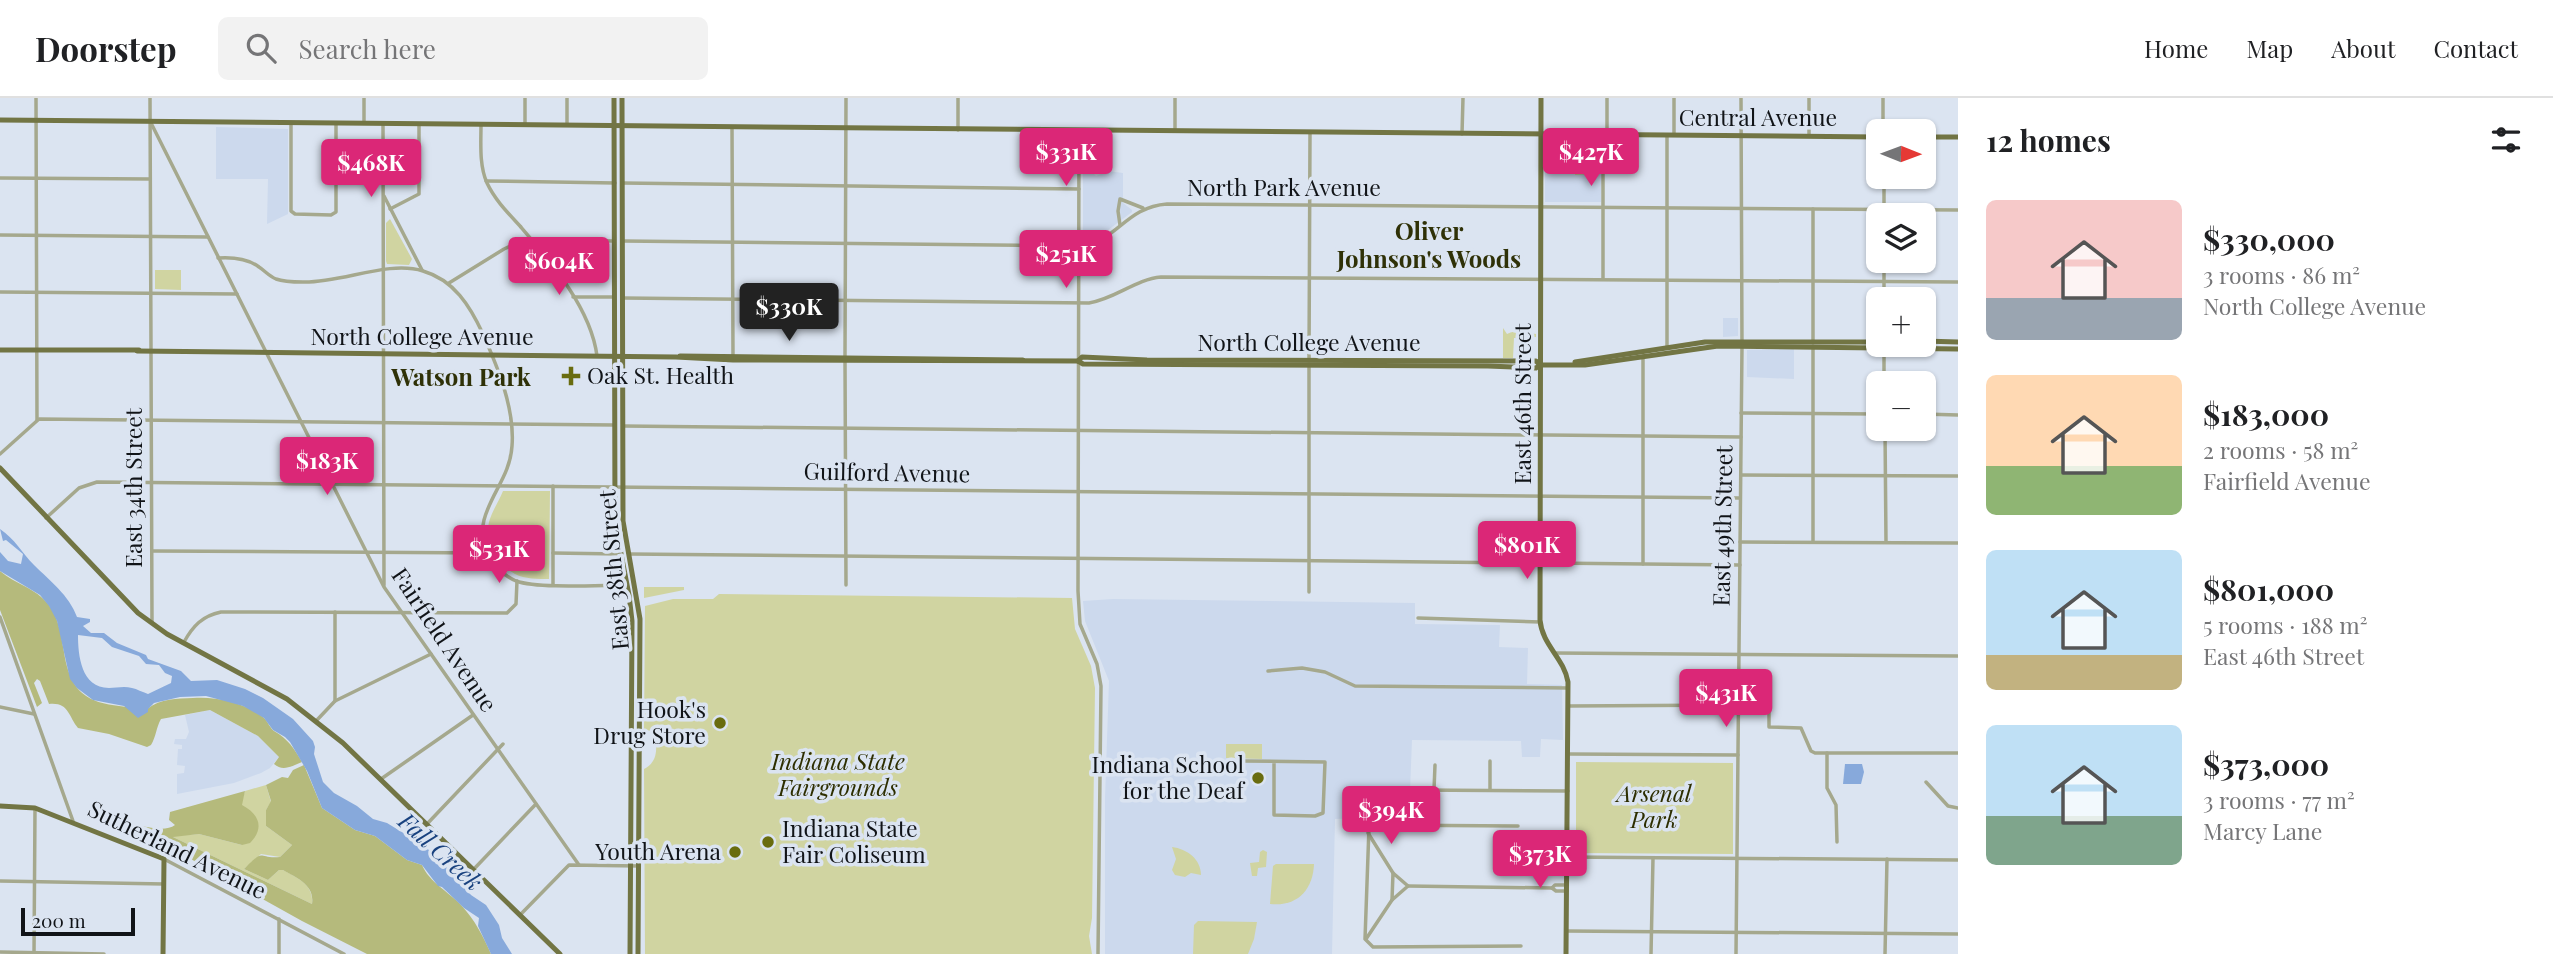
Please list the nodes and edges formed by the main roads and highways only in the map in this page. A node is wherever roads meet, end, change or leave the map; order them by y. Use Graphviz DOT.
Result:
graph roads {
  1 [pos="614,98"];
  2 [pos="622,98"];
  3 [pos="1541,98"];
  4 [pos="0,120"];
  5 [pos="614,125"];
  6 [pos="623,125"];
  7 [pos="1541,134"];
  8 [pos="1866,137"];
  9 [pos="1936,137"];
  10 [pos="1958,137"];
  11 [pos="1936,341"];
  12 [pos="1958,341"];
  13 [pos="1866,342"];
  14 [pos="1742,343"];
  15 [pos="1813,344"];
  16 [pos="0,349"];
  17 [pos="1958,349"];
  18 [pos="614,356"];
  19 [pos="623,356"];
  20 [pos="677,357"];
  21 [pos="845,359"];
  22 [pos="1565,364"];
  23 [pos="1541,365"];
  24 [pos="0,468"];
  25 [pos="0,806"];
  26 [pos="163,954"];
  27 [pos="560,954"];
  28 [pos="630,954"];
  29 [pos="638,954"];
  30 [pos="1566,954"];
  1 -- 5 [label="main road, East 38th Street"];
  2 -- 6 [label="main road, East 38th Street"];
  3 -- 7 [label="main road, East 46th Street"];
  4 -- 5 [label="main road, Central Avenue"];
  5 -- 6 [label="main road, Central Avenue"];
  5 -- 18 [label="main road, East 38th Street"];
  6 -- 7 [label="main road, Central Avenue"];
  6 -- 19 [label="main road, East 38th Street"];
  7 -- 8 [label="main road, Central Avenue"];
  7 -- 23 [label="main road, East 46th Street"];
  9 -- 10 [label="main road"];
  11 -- 12 [label="main road"];
  13 -- 15 [label="main road, North College Avenue"];
  14 -- 15 [label="main road, North College Avenue"];
  14 -- 22 [label="main road, North College Avenue"];
  14 -- 22 [label="main road, North College Avenue"];
  15 -- 17 [label="main road, North College Avenue"];
  16 -- 18 [label="main road, North College Avenue"];
  18 -- 19 [label="main road, North College Avenue"];
  18 -- 28 [label="main road, East 38th Street"];
  19 -- 20 [label="main road, North College Avenue"];
  19 -- 29 [label="main road, East 38th Street"];
  20 -- 21 [label="main road, North College Avenue"];
  20 -- 21 [label="main road, North College Avenue"];
  21 -- 23 [label="main road, North College Avenue"];
  22 -- 23 [label="main road, North College Avenue"];
  23 -- 30 [label="main road, East 46th Street"];
  24 -- 27 [label="main road"];
  25 -- 26 [label="main road, Sutherland Avenue"];
}
